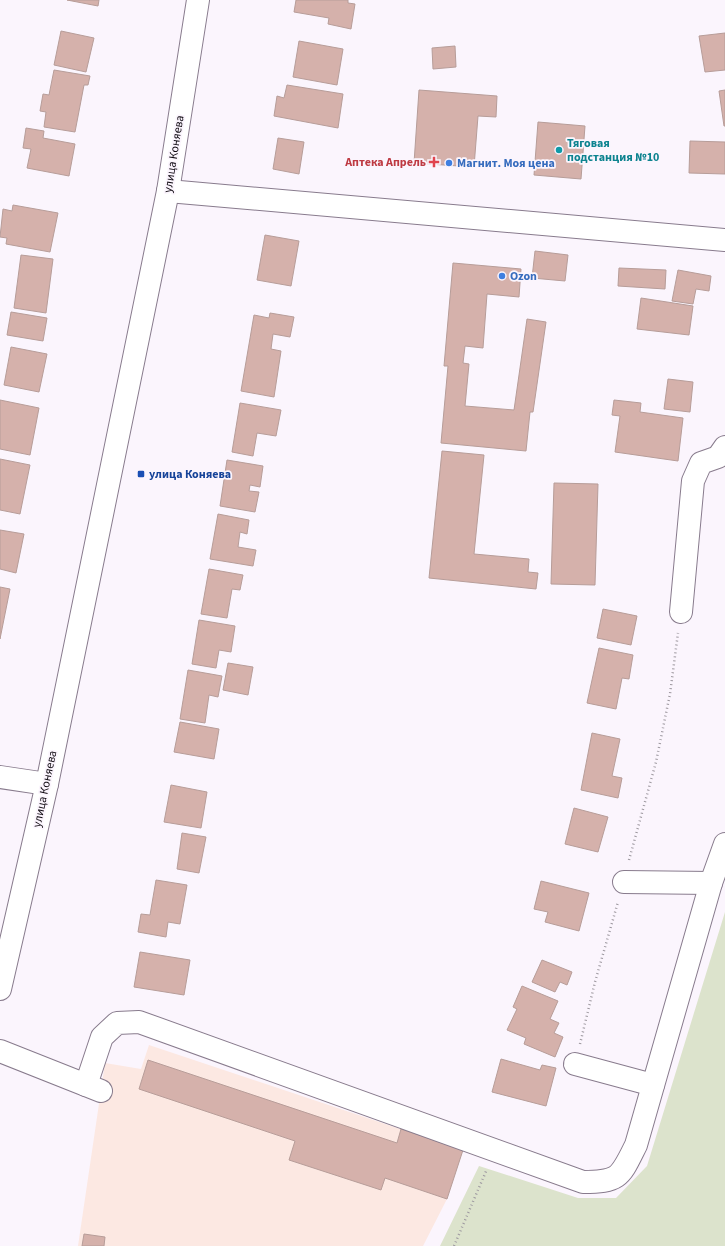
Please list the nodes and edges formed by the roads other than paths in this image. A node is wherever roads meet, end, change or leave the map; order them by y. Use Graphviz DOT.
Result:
graph roads {
  1 [pos="198,0"];
  2 [pos="168,191"];
  3 [pos="725,240"];
  4 [pos="725,447"];
  5 [pos="681,612"];
  6 [pos="0,777"];
  7 [pos="47,784"];
  8 [pos="725,844"];
  9 [pos="624,882"];
  10 [pos="711,883"];
  11 [pos="0,989"];
  12 [pos="0,1051"];
  13 [pos="575,1064"];
  14 [pos="653,1085"];
  1 -- 2 [label="street, улица Коняева"];
  2 -- 3 [label="street"];
  2 -- 7 [label="street, улица Коняева"];
  4 -- 5 [label="street"];
  6 -- 7 [label="street"];
  7 -- 11 [label="street, улица Коняева"];
  8 -- 10 [label="street"];
  9 -- 10 [label="street"];
  10 -- 14 [label="street"];
  12 -- 14 [label="street"];
  13 -- 14 [label="street"];
}
